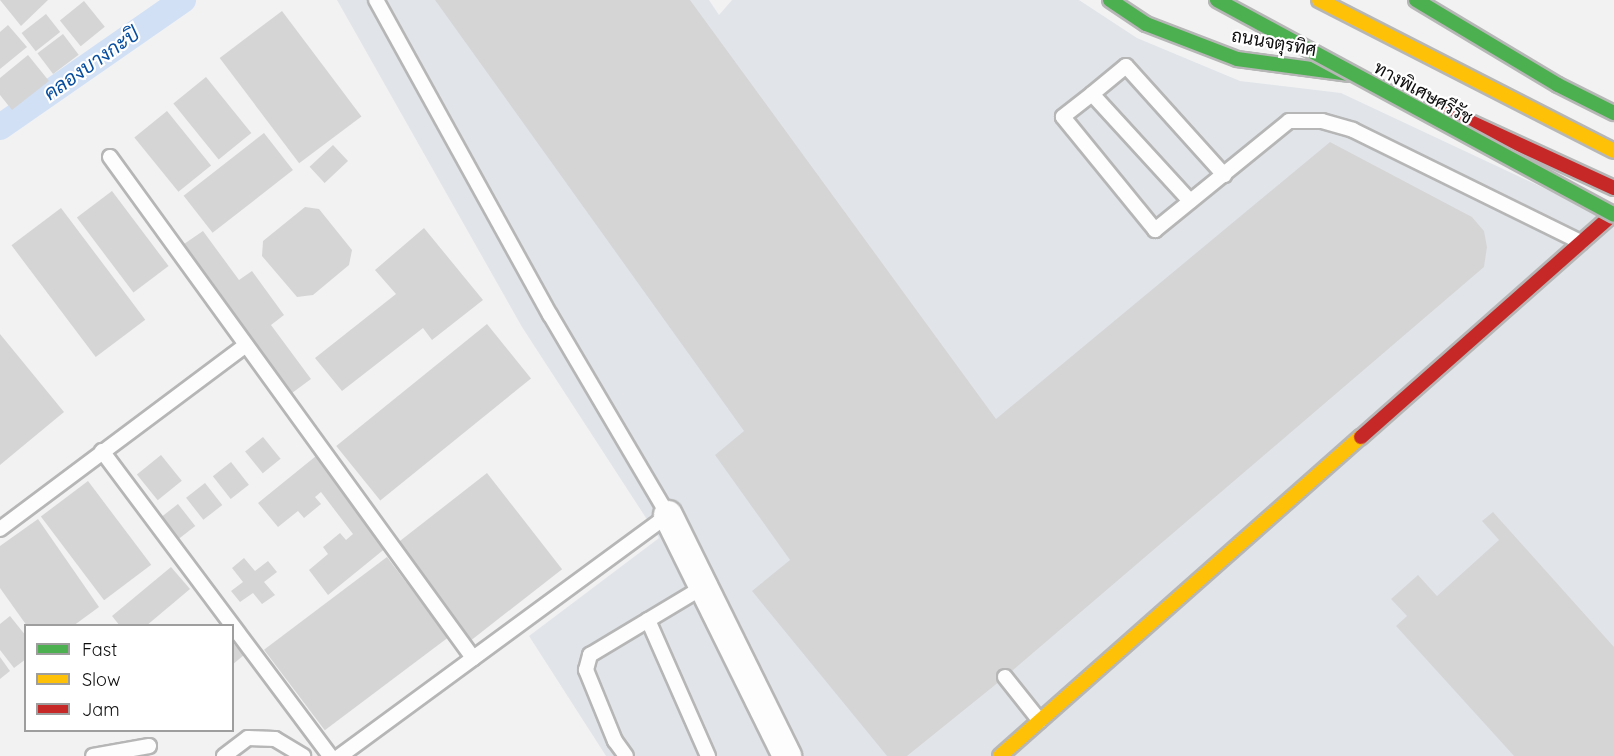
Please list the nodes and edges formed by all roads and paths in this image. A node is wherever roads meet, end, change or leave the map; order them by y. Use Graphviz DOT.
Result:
graph roads {
  1 [pos="376,0"];
  2 [pos="1110,0"];
  3 [pos="1217,0"];
  4 [pos="1249,0"];
  5 [pos="1319,0"];
  6 [pos="1416,0"];
  7 [pos="1372,77"];
  8 [pos="1092,94"];
  9 [pos="1614,113"];
  10 [pos="1614,151"];
  11 [pos="110,157"];
  12 [pos="1224,175"];
  13 [pos="1614,188"];
  14 [pos="1190,201"];
  15 [pos="1614,214"];
  16 [pos="1581,242"];
  17 [pos="246,345"];
  18 [pos="102,451"];
  19 [pos="668,515"];
  20 [pos="0,529"];
  21 [pos="703,587"];
  22 [pos="648,620"];
  23 [pos="231,624"];
  24 [pos="234,628"];
  25 [pos="472,658"];
  26 [pos="1005,677"];
  27 [pos="1040,721"];
  28 [pos="149,746"];
  29 [pos="356,751"];
  30 [pos="93,756"];
  31 [pos="224,756"];
  32 [pos="303,756"];
  33 [pos="330,756"];
  34 [pos="340,756"];
  35 [pos="626,756"];
  36 [pos="708,756"];
  37 [pos="787,756"];
  38 [pos="1000,756"];
  1 -- 19 [label="lane"];
  2 -- 7 [label="main road, ถนนจตุรทิศ"];
  3 -- 15 [label="main road, ทางพิเศษศรีรัช, bridge"];
  4 -- 7 [label="main road, ถนนจตุรทิศ"];
  5 -- 10 [label="main road, ทางพิเศษศรีรัช"];
  6 -- 9 [label="main road"];
  7 -- 13 [label="main road, ถนนจตุรทิศ"];
  8 -- 12 [label="lane"];
  8 -- 14 [label="lane"];
  8 -- 14 [label="lane"];
  11 -- 17 [label="lane"];
  12 -- 14 [label="lane"];
  12 -- 16 [label="lane"];
  15 -- 16 [label="main road"];
  16 -- 27 [label="main road"];
  17 -- 18 [label="lane"];
  17 -- 25 [label="lane"];
  18 -- 20 [label="lane"];
  18 -- 23 [label="lane"];
  19 -- 21 [label="street"];
  19 -- 25 [label="lane"];
  21 -- 22 [label="lane"];
  21 -- 37 [label="street"];
  22 -- 35 [label="lane"];
  22 -- 36 [label="lane"];
  24 -- 33 [label="lane"];
  25 -- 29 [label="lane"];
  26 -- 27 [label="lane"];
  27 -- 38 [label="main road"];
  28 -- 30 [label="lane"];
  29 -- 34 [label="lane"];
  31 -- 32 [label="lane"];
}
